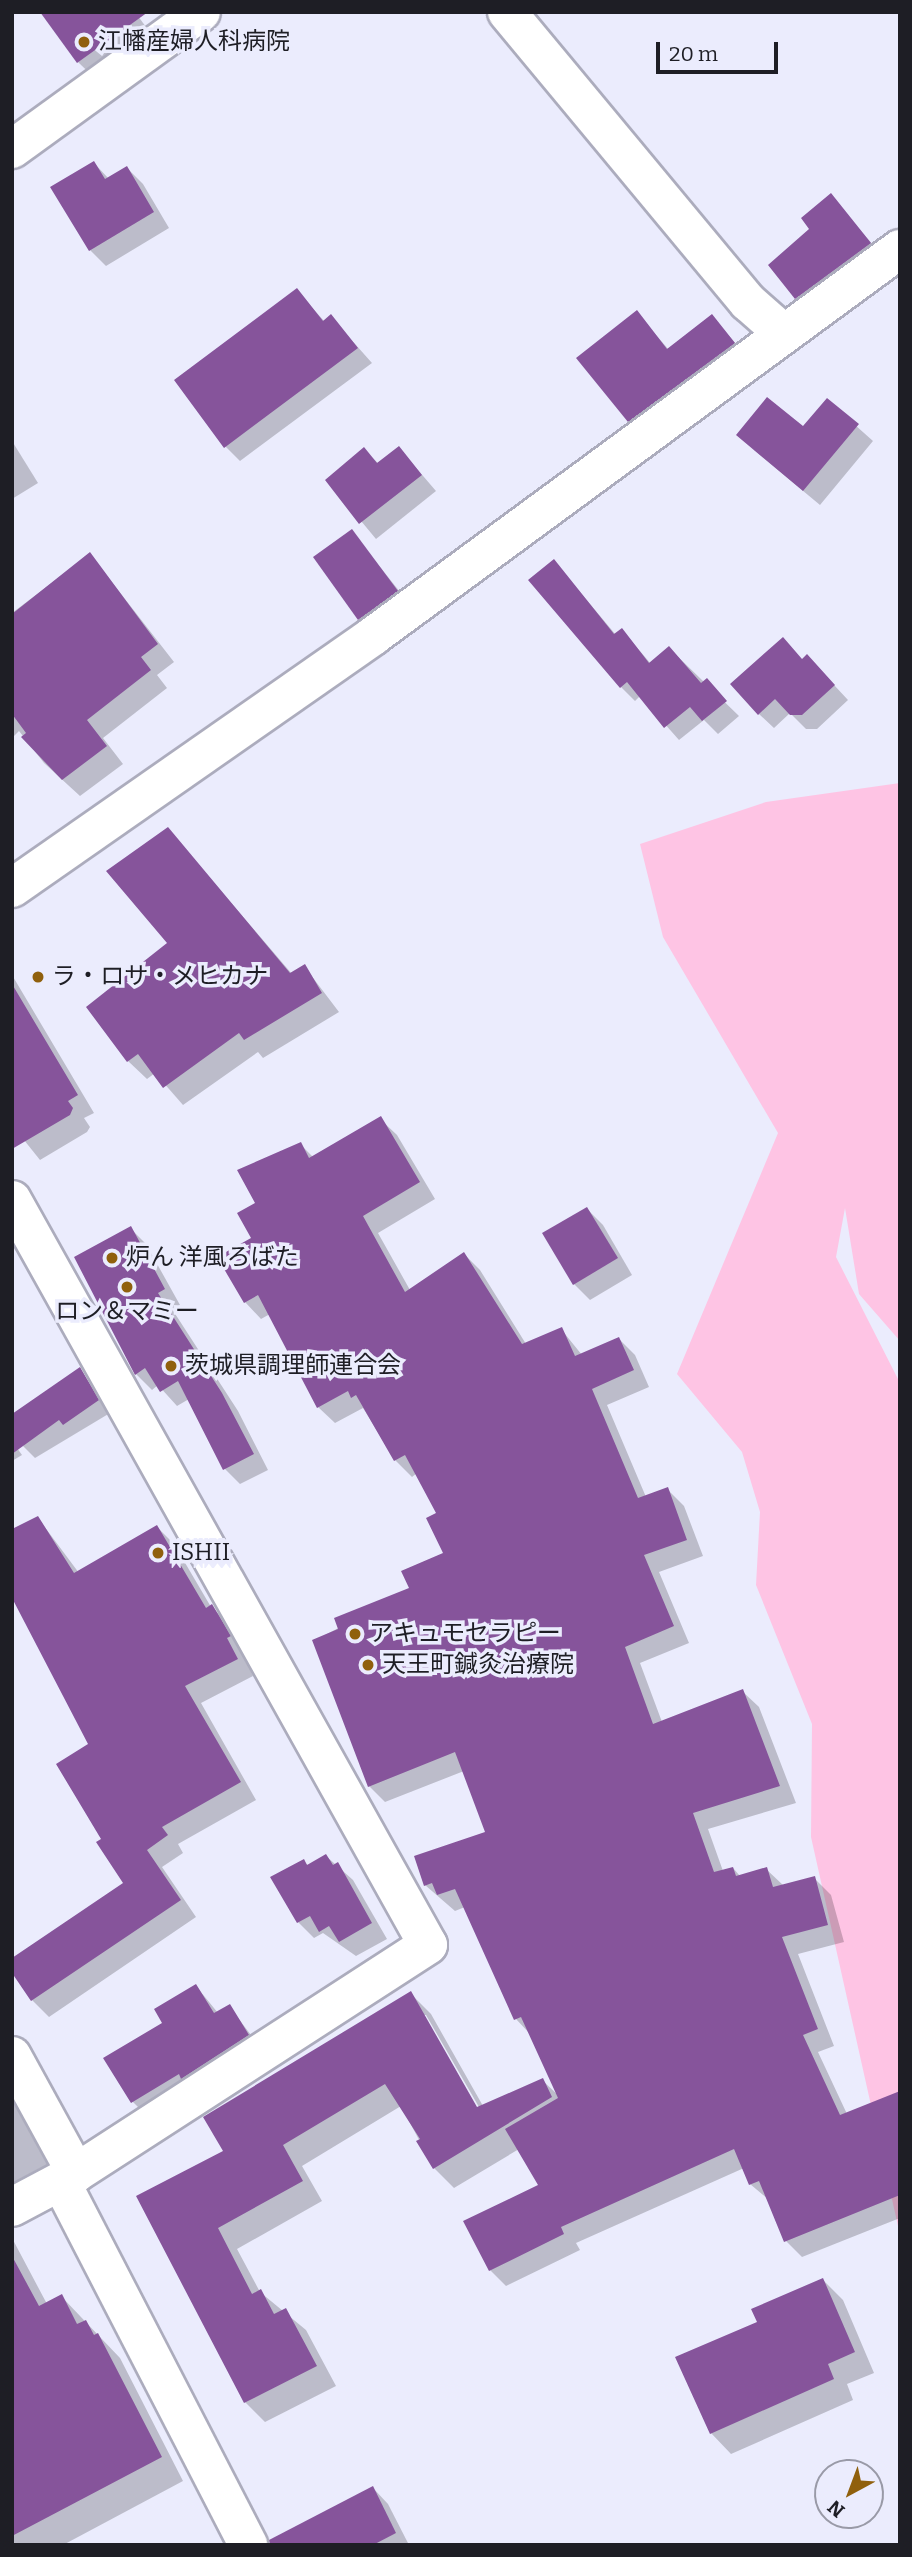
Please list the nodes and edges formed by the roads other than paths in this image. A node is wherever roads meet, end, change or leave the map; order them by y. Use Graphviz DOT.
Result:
graph roads {
  1 [pos="201,12"];
  2 [pos="507,12"];
  3 [pos="12,149"];
  4 [pos="900,249"];
  5 [pos="782,332"];
  6 [pos="12,888"];
  7 [pos="12,1200"];
  8 [pos="12,2056"];
  9 [pos="69,2178"];
  10 [pos="12,2207"];
  11 [pos="248,2545"];
  1 -- 3 [label="street"];
  2 -- 5 [label="street"];
  4 -- 5 [label="street"];
  5 -- 6 [label="street"];
  7 -- 9 [label="street"];
  8 -- 9 [label="street"];
  9 -- 10 [label="street"];
  9 -- 11 [label="street"];
}
